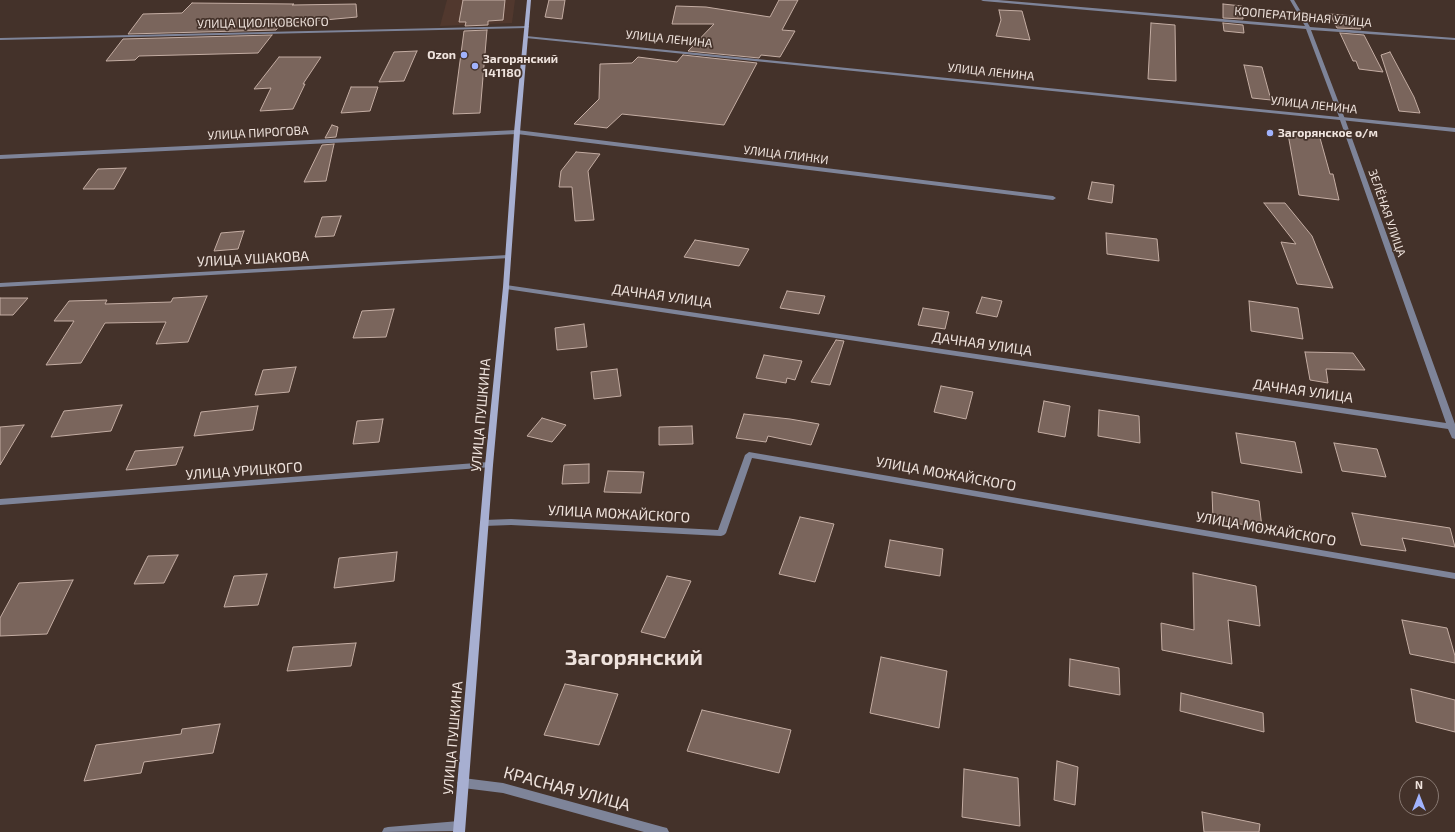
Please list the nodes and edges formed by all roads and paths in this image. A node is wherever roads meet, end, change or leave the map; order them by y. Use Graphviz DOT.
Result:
graph roads {
  1 [pos="529,0"];
  2 [pos="983,0"];
  3 [pos="1292,0"];
  4 [pos="526,27"];
  5 [pos="1308,28"];
  6 [pos="526,37"];
  7 [pos="0,39"];
  8 [pos="1455,39"];
  9 [pos="1342,119"];
  10 [pos="1455,130"];
  11 [pos="517,132"];
  12 [pos="0,156"];
  13 [pos="1053,198"];
  14 [pos="508,257"];
  15 [pos="0,285"];
  16 [pos="506,287"];
  17 [pos="1453,427"];
  18 [pos="1455,436"];
  19 [pos="489,465"];
  20 [pos="0,502"];
  21 [pos="484,523"];
  22 [pos="1455,576"];
  23 [pos="463,783"];
  24 [pos="459,829"];
  25 [pos="388,832"];
  26 [pos="663,832"];
  1 -- 4 [label="main road, УЛИЦА ПУШКИНА"];
  2 -- 5 [label="street, КООПЕРАТИВНАЯ УЛИЦА"];
  3 -- 5 [label="street, ЗЕЛЁНАЯ УЛИЦА"];
  4 -- 6 [label="main road, УЛИЦА ПУШКИНА"];
  4 -- 7 [label="street, УЛИЦА ЦИОЛКОВСКОГО"];
  5 -- 8 [label="street, КООПЕРАТИВНАЯ УЛИЦА"];
  5 -- 9 [label="street, ЗЕЛЁНАЯ УЛИЦА"];
  6 -- 9 [label="street, УЛИЦА ЛЕНИНА"];
  6 -- 11 [label="main road, УЛИЦА ПУШКИНА"];
  9 -- 10 [label="street, УЛИЦА ЛЕНИНА"];
  9 -- 17 [label="street, ЗЕЛЁНАЯ УЛИЦА"];
  11 -- 12 [label="street, УЛИЦА ПИРОГОВА"];
  11 -- 13 [label="street, УЛИЦА ГЛИНКИ"];
  11 -- 14 [label="main road, УЛИЦА ПУШКИНА"];
  14 -- 15 [label="street, УЛИЦА УШАКОВА"];
  14 -- 16 [label="main road, УЛИЦА ПУШКИНА"];
  16 -- 17 [label="street, ДАЧНАЯ УЛИЦА"];
  16 -- 19 [label="main road, УЛИЦА ПУШКИНА"];
  17 -- 18 [label="street, ЗЕЛЁНАЯ УЛИЦА"];
  19 -- 20 [label="street, УЛИЦА УРИЦКОГО"];
  19 -- 21 [label="main road, УЛИЦА ПУШКИНА"];
  21 -- 22 [label="street, УЛИЦА МОЖАЙСКОГО"];
  21 -- 23 [label="main road, УЛИЦА ПУШКИНА"];
  23 -- 24 [label="main road, УЛИЦА ПУШКИНА"];
  23 -- 26 [label="street, КРАСНАЯ УЛИЦА"];
  24 -- 25 [label="street"];
}
